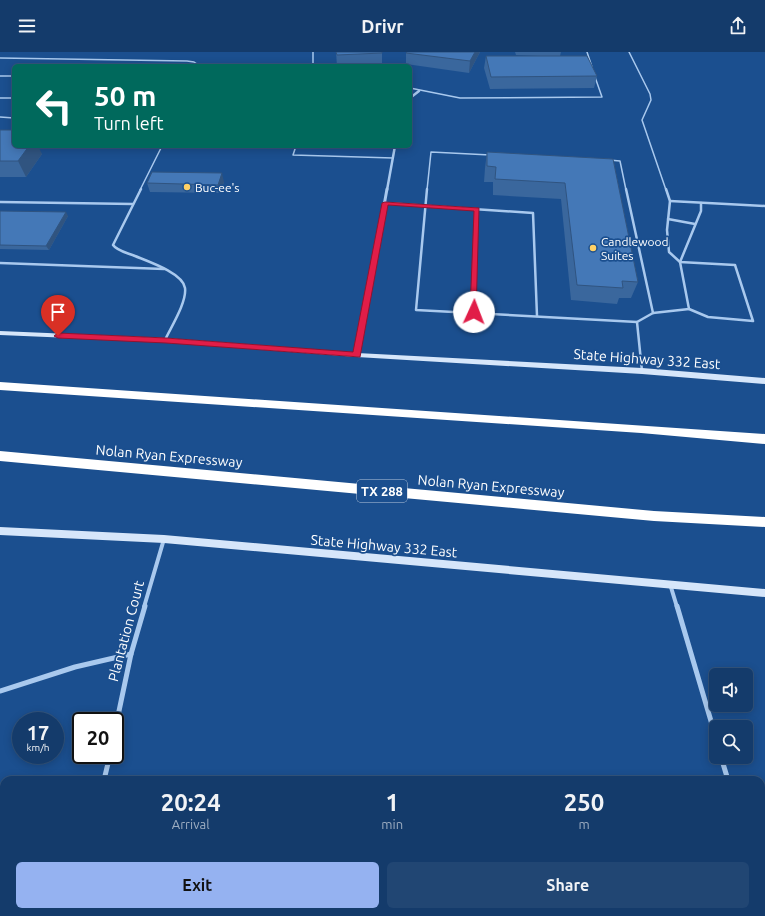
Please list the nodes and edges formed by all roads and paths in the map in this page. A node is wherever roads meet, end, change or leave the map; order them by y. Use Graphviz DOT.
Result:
graph roads {
  1 [pos="313,52"];
  2 [pos="587,52"];
  3 [pos="629,52"];
  4 [pos="0,58"];
  5 [pos="197,64"];
  6 [pos="313,64"];
  7 [pos="592,67"];
  8 [pos="595,74"];
  9 [pos="0,76"];
  10 [pos="12,76"];
  11 [pos="412,89"];
  12 [pos="419,91"];
  13 [pos="412,96"];
  14 [pos="0,98"];
  15 [pos="12,98"];
  16 [pos="0,117"];
  17 [pos="12,118"];
  18 [pos="161,148"];
  19 [pos="295,148"];
  20 [pos="395,148"];
  21 [pos="494,155"];
  22 [pos="393,158"];
  23 [pos="604,160"];
  24 [pos="670,201"];
  25 [pos="0,202"];
  26 [pos="385,203"];
  27 [pos="701,203"];
  28 [pos="133,204"];
  29 [pos="426,206"];
  30 [pos="765,206"];
  31 [pos="477,210"];
  32 [pos="668,219"];
  33 [pos="695,224"];
  34 [pos="680,262"];
  35 [pos="0,263"];
  36 [pos="167,269"];
  37 [pos="689,309"];
  38 [pos="474,312"];
  39 [pos="653,313"];
  40 [pos="537,316"];
  41 [pos="637,322"];
  42 [pos="0,333"];
  43 [pos="166,340"];
  44 [pos="357,355"];
  45 [pos="642,371"];
  46 [pos="765,381"];
  47 [pos="0,386"];
  48 [pos="765,439"];
  49 [pos="0,456"];
  50 [pos="765,522"];
  51 [pos="0,531"];
  52 [pos="164,539"];
  53 [pos="670,584"];
  54 [pos="765,593"];
  55 [pos="131,654"];
  56 [pos="0,691"];
  57 [pos="119,712"];
  58 [pos="711,720"];
  59 [pos="108,764"];
  60 [pos="724,764"];
  61 [pos="105,776"];
  62 [pos="727,776"];
  1 -- 6 [label="lane"];
  2 -- 7 [label="lane"];
  3 -- 24 [label="lane"];
  4 -- 5 [label="lane"];
  8 -- 12 [label="lane"];
  9 -- 10 [label="lane"];
  11 -- 12 [label="lane"];
  12 -- 13 [label="street"];
  14 -- 15 [label="lane"];
  16 -- 17 [label="lane"];
  18 -- 28 [label="lane"];
  19 -- 22 [label="lane"];
  20 -- 22 [label="street"];
  21 -- 29 [label="lane"];
  22 -- 26 [label="street"];
  23 -- 39 [label="lane"];
  24 -- 27 [label="lane"];
  24 -- 32 [label="lane"];
  25 -- 28 [label="lane"];
  26 -- 29 [label="lane"];
  26 -- 44 [label="street"];
  27 -- 30 [label="lane"];
  27 -- 33 [label="lane"];
  28 -- 36 [label="lane"];
  29 -- 31 [label="lane"];
  29 -- 38 [label="lane"];
  31 -- 38 [label="lane"];
  31 -- 40 [label="lane"];
  32 -- 33 [label="lane"];
  32 -- 34 [label="lane"];
  33 -- 34 [label="lane"];
  34 -- 37 [label="lane"];
  34 -- 37 [label="lane"];
  35 -- 36 [label="lane"];
  36 -- 43 [label="lane"];
  37 -- 39 [label="lane"];
  38 -- 40 [label="lane"];
  39 -- 41 [label="lane"];
  40 -- 41 [label="lane"];
  41 -- 45 [label="lane"];
  42 -- 43 [label="main road, State Highway 332 East"];
  43 -- 44 [label="main road, State Highway 332 East"];
  44 -- 45 [label="main road, State Highway 332 East"];
  45 -- 46 [label="main road, State Highway 332 East"];
  47 -- 48 [label="highway"];
  49 -- 50 [label="highway, Nolan Ryan Expressway / TX 288"];
  51 -- 52 [label="main road, State Highway 332 East"];
  52 -- 53 [label="main road, State Highway 332 East"];
  52 -- 55 [label="street, Plantation Court"];
  53 -- 54 [label="main road, State Highway 332 East"];
  53 -- 58 [label="street"];
  55 -- 56 [label="street"];
  55 -- 57 [label="street, Plantation Court"];
  59 -- 61 [label="street"];
  60 -- 62 [label="street"];
}
